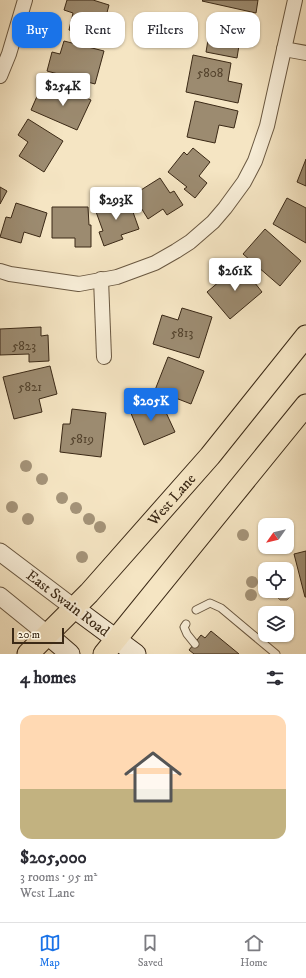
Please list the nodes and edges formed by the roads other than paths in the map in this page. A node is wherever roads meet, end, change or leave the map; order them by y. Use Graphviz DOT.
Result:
graph roads {
  1 [pos="25,0"];
  2 [pos="295,0"];
  3 [pos="284,49"];
  4 [pos="306,53"];
  5 [pos="0,76"];
  6 [pos="0,271"];
  7 [pos="101,280"];
  8 [pos="306,336"];
  9 [pos="104,357"];
  10 [pos="306,405"];
  11 [pos="0,552"];
  12 [pos="0,596"];
  13 [pos="74,608"];
  14 [pos="196,610"];
  15 [pos="186,624"];
  16 [pos="48,635"];
  17 [pos="194,644"];
  18 [pos="110,647"];
  19 [pos="28,654"];
  20 [pos="70,654"];
  21 [pos="136,654"];
  22 [pos="276,654"];
  1 -- 5 [label="street"];
  2 -- 3 [label="street"];
  3 -- 4 [label="street"];
  3 -- 7 [label="street"];
  6 -- 7 [label="street"];
  7 -- 9 [label="street"];
  8 -- 13 [label="main road, West Lane"];
  10 -- 18 [label="main road"];
  11 -- 13 [label="street, East Swain Road"];
  12 -- 16 [label="street"];
  13 -- 16 [label="main road, West Lane"];
  13 -- 18 [label="main road, East Swain Road"];
  14 -- 22 [label="lane"];
  15 -- 17 [label="lane"];
  16 -- 19 [label="main road, West Lane"];
  16 -- 20 [label="main road"];
  18 -- 21 [label="main road, East Swain Road"];
}
